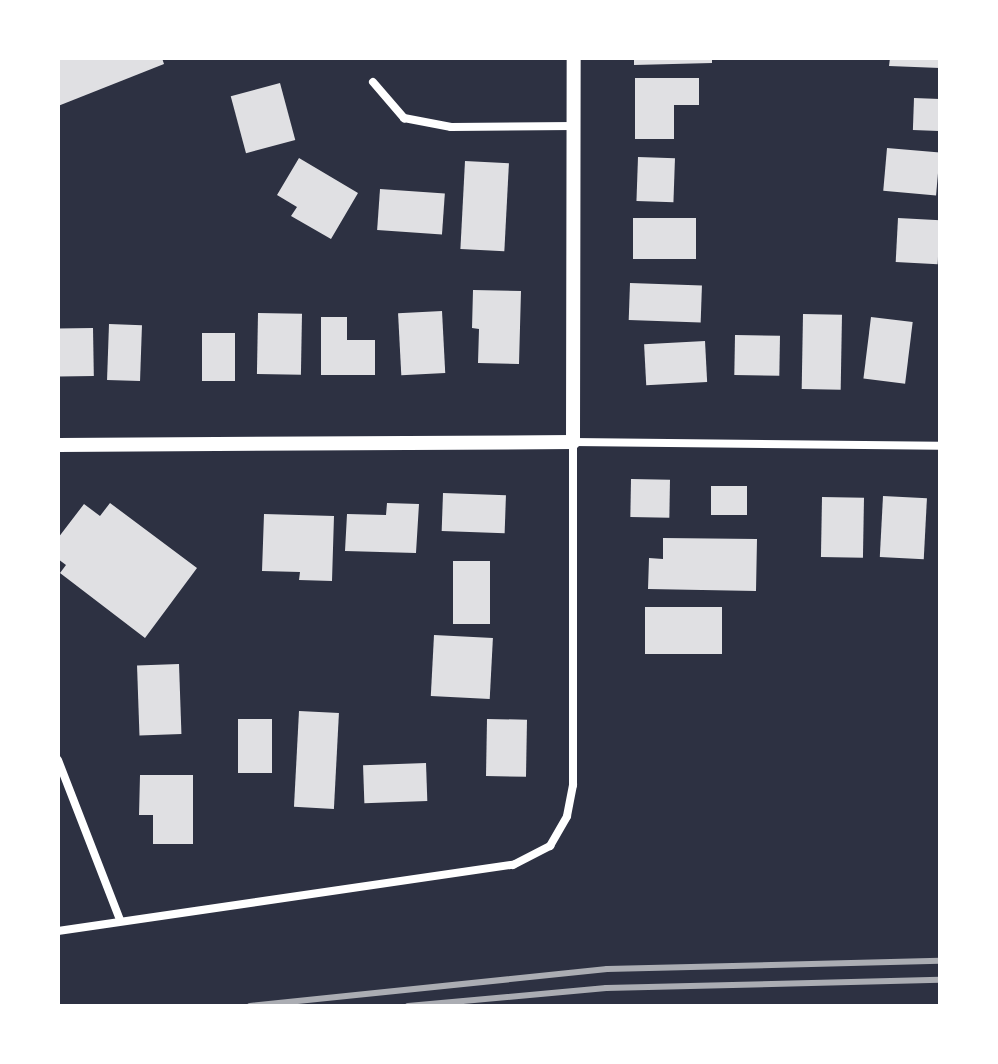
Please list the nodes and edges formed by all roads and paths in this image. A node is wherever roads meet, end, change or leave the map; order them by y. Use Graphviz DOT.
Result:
graph roads {
  1 [pos="574,58"];
  2 [pos="373,82"];
  3 [pos="574,126"];
  4 [pos="573,442"];
  5 [pos="58,445"];
  6 [pos="940,446"];
  7 [pos="58,760"];
  8 [pos="120,920"];
  9 [pos="58,931"];
  1 -- 3 [label="street"];
  2 -- 3 [label="street"];
  3 -- 4 [label="street"];
  4 -- 5 [label="street"];
  4 -- 6 [label="street"];
  4 -- 8 [label="street"];
  7 -- 8 [label="street"];
  8 -- 9 [label="street"];
}
